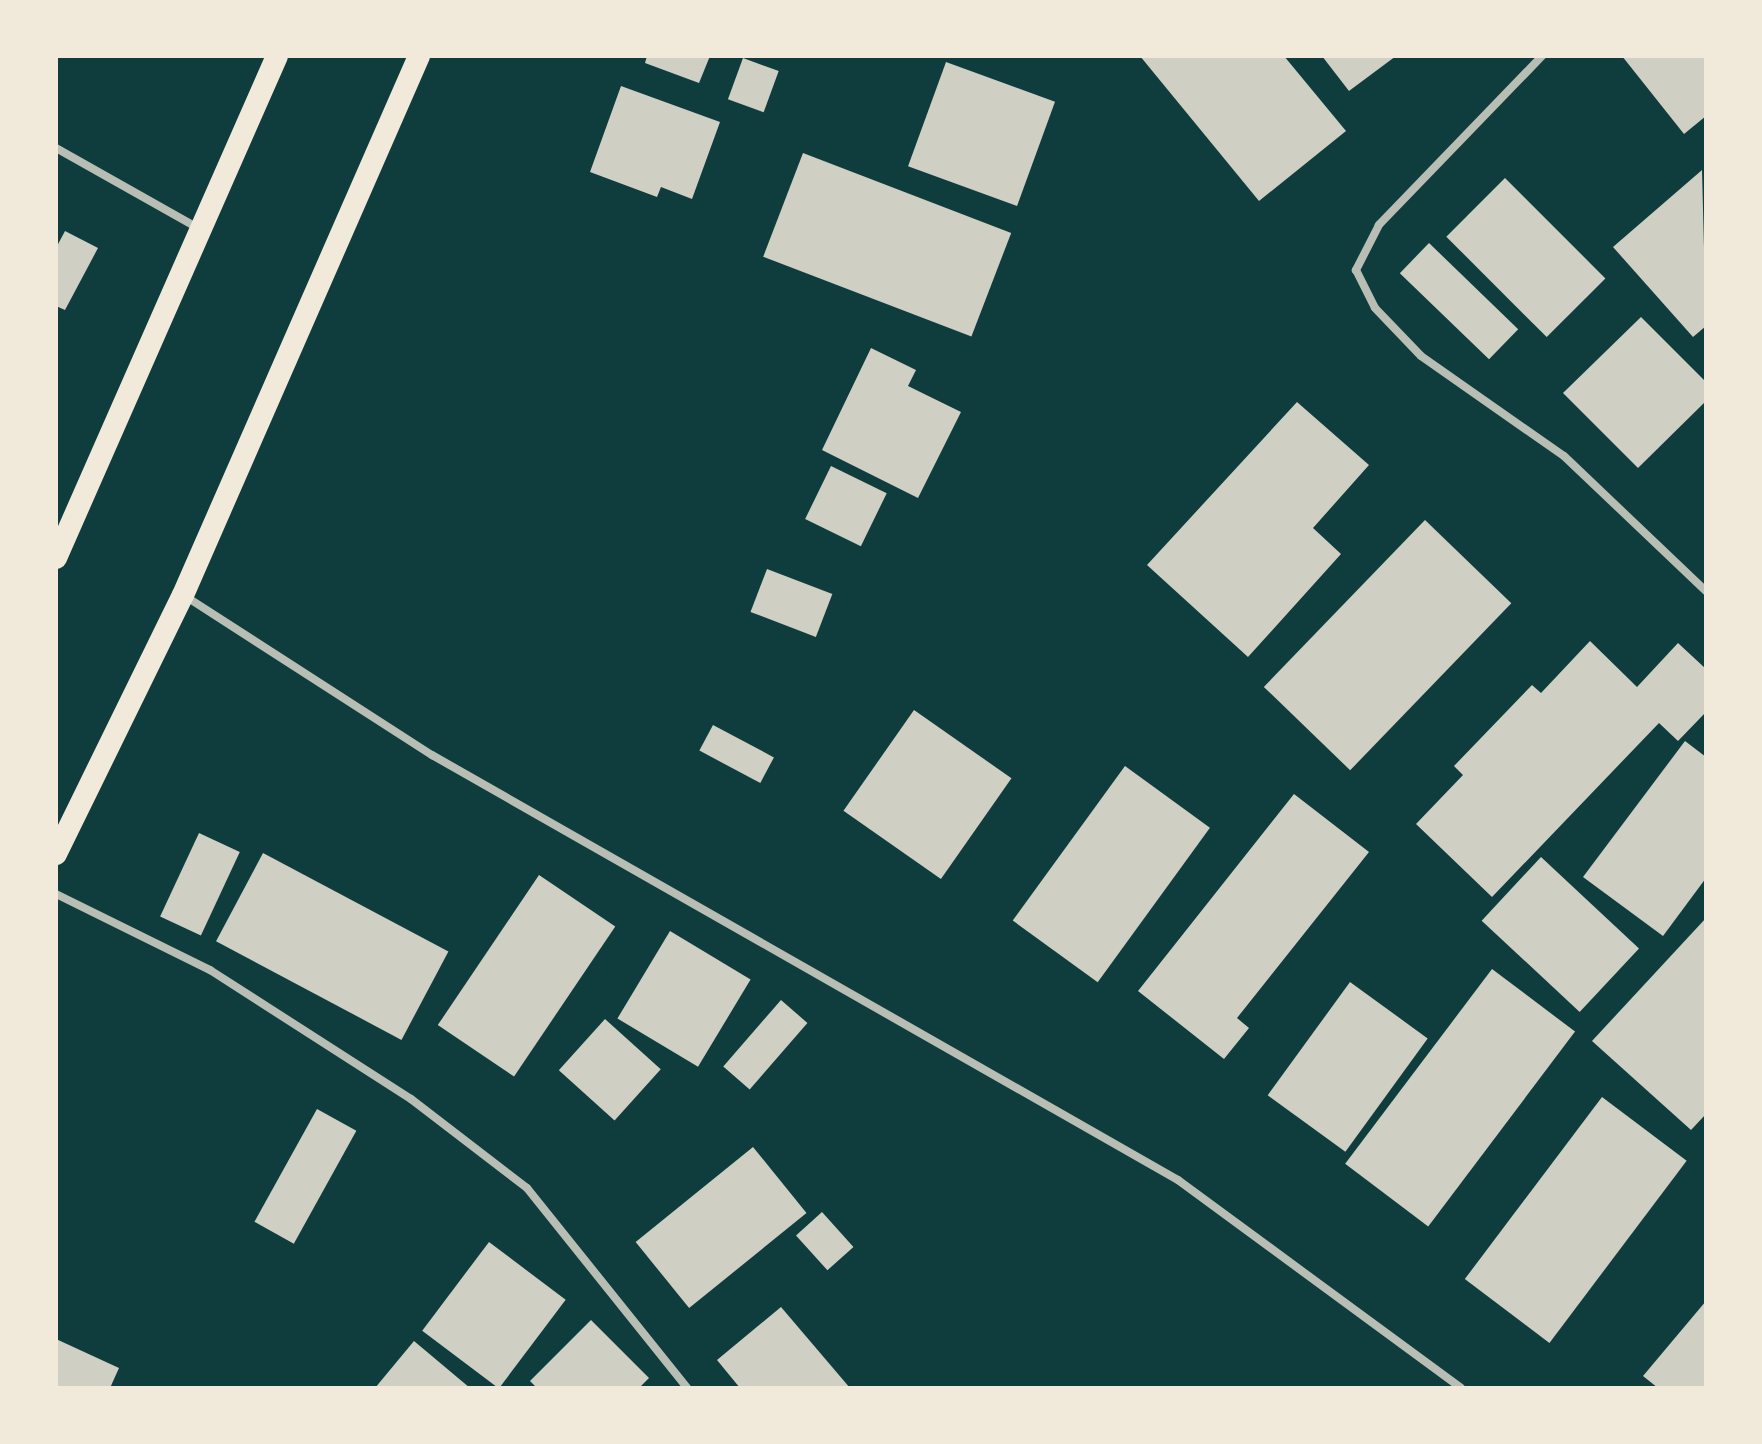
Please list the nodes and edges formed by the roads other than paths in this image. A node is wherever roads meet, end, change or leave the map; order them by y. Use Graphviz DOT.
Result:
graph roads {
  1 [pos="277,56"];
  2 [pos="419,56"];
  3 [pos="1542,56"];
  4 [pos="56,148"];
  5 [pos="200,229"];
  6 [pos="56,558"];
  7 [pos="1706,591"];
  8 [pos="183,595"];
  9 [pos="56,854"];
  10 [pos="56,894"];
  11 [pos="687,1388"];
  12 [pos="1461,1388"];
  1 -- 5 [label="highway"];
  2 -- 8 [label="highway"];
  3 -- 7 [label="street"];
  4 -- 5 [label="street"];
  5 -- 6 [label="highway"];
  8 -- 9 [label="highway"];
  8 -- 12 [label="street"];
  10 -- 11 [label="street"];
}
